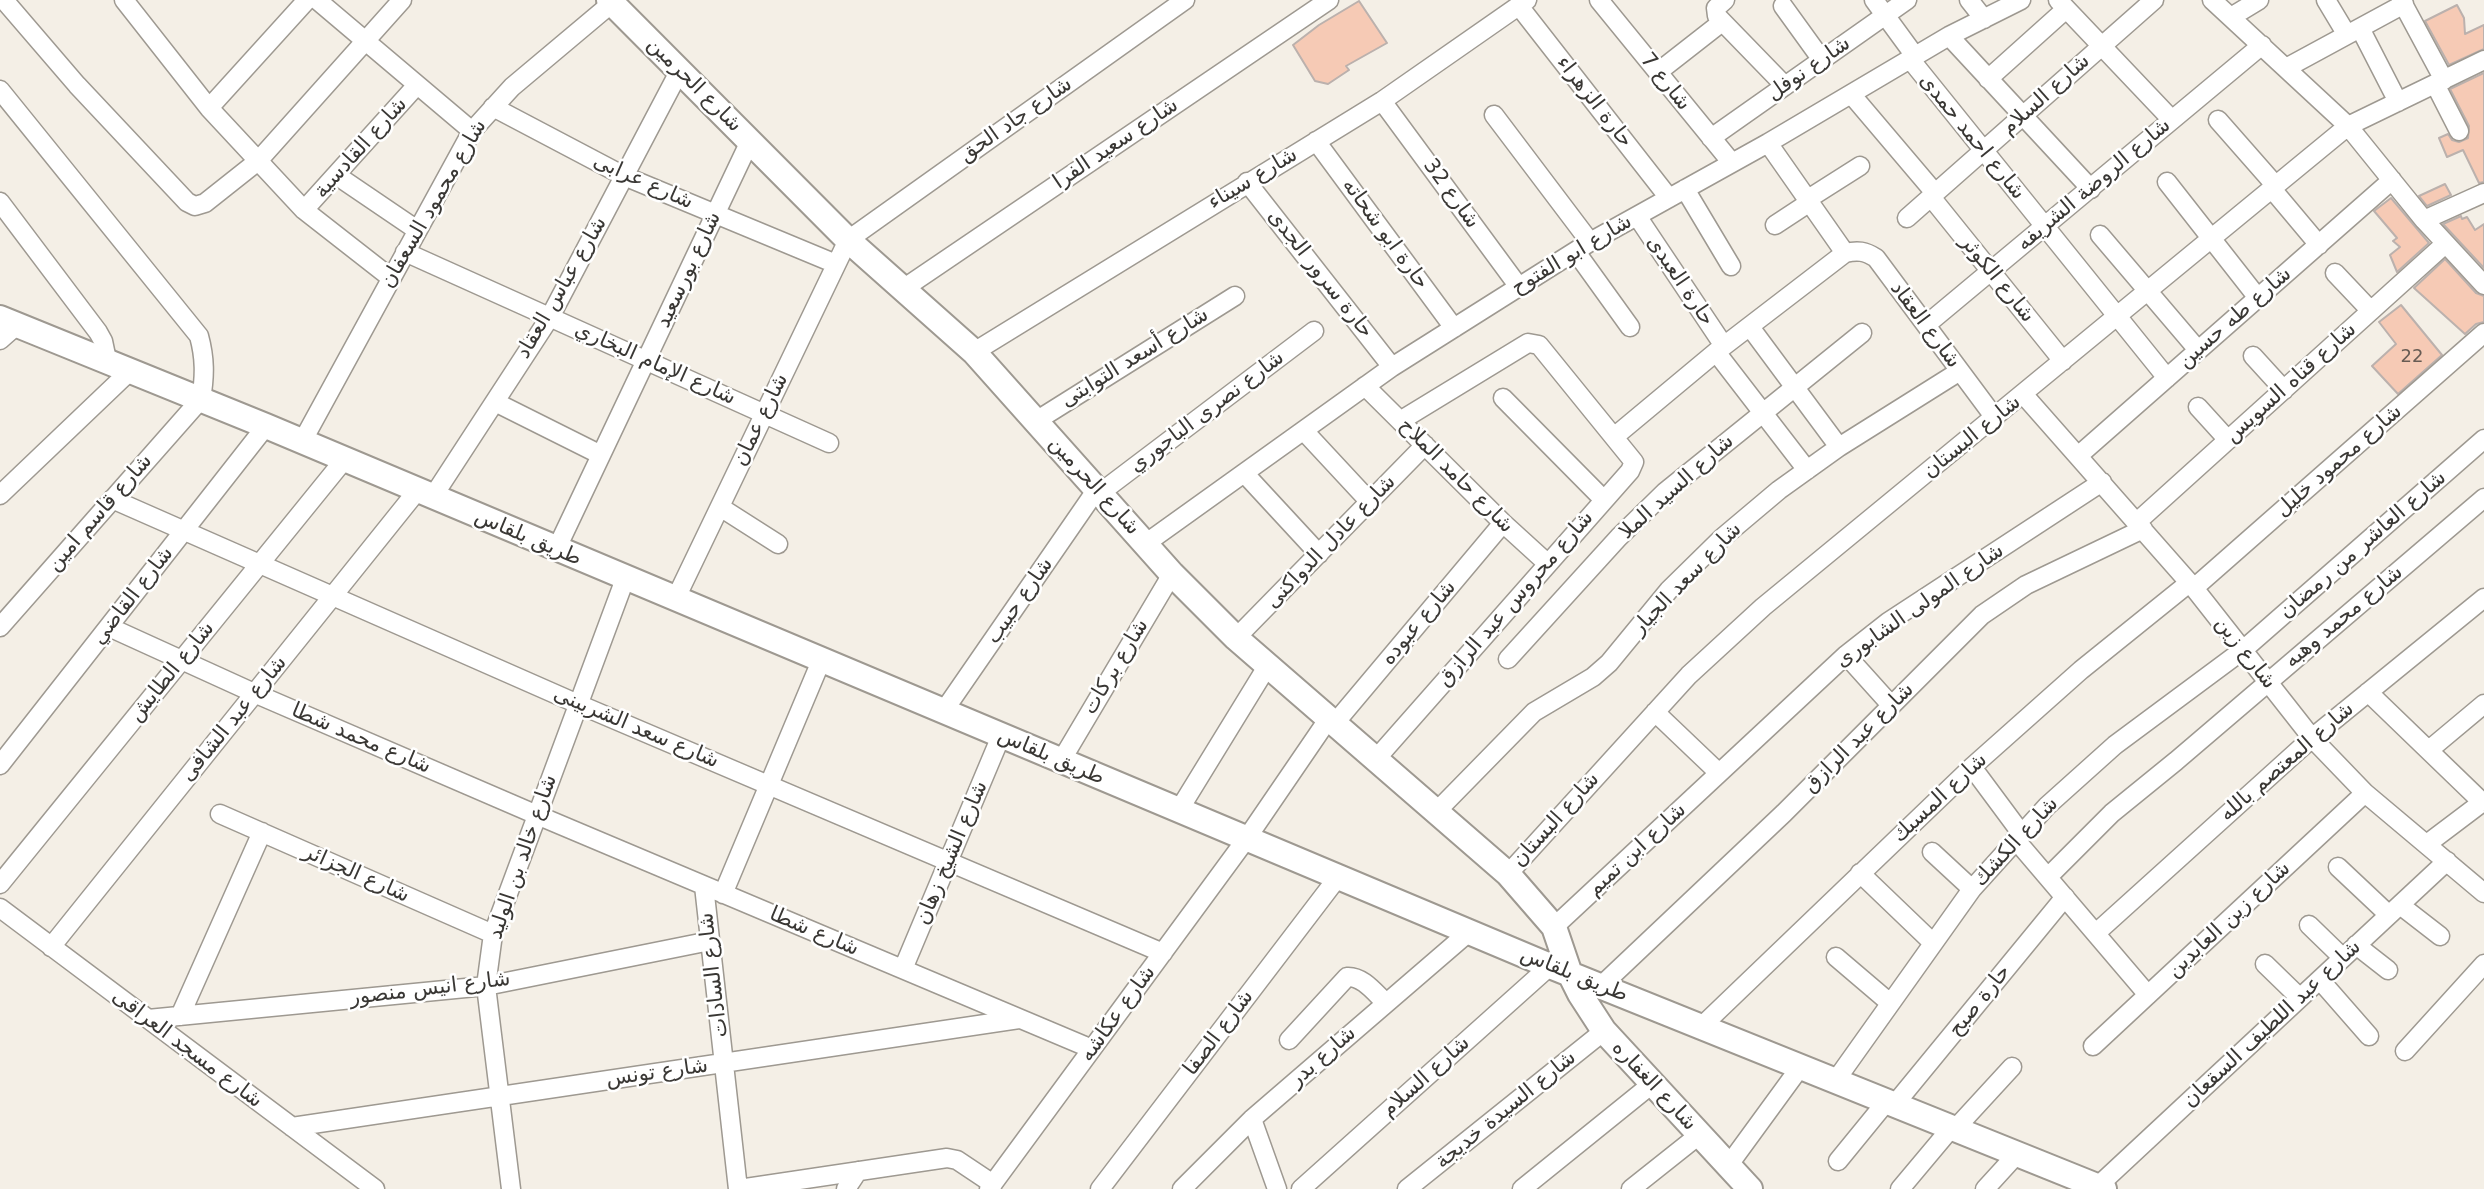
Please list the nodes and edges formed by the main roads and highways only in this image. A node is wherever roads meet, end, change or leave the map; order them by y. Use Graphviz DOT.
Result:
graph roads {
  1 [pos="610,2"];
  2 [pos="6,328"];
  3 [pos="1560,970"];
  4 [pos="2090,1186"];
  5 [pos="1750,1189"];
  1 -- 3 [label="main road, شارع الحرمين"];
  2 -- 3 [label="main road, طريق بلقاس"];
  3 -- 4 [label="main road, طريق بلقاس"];
  3 -- 5 [label="main road, شارع الغفاره"];
}
